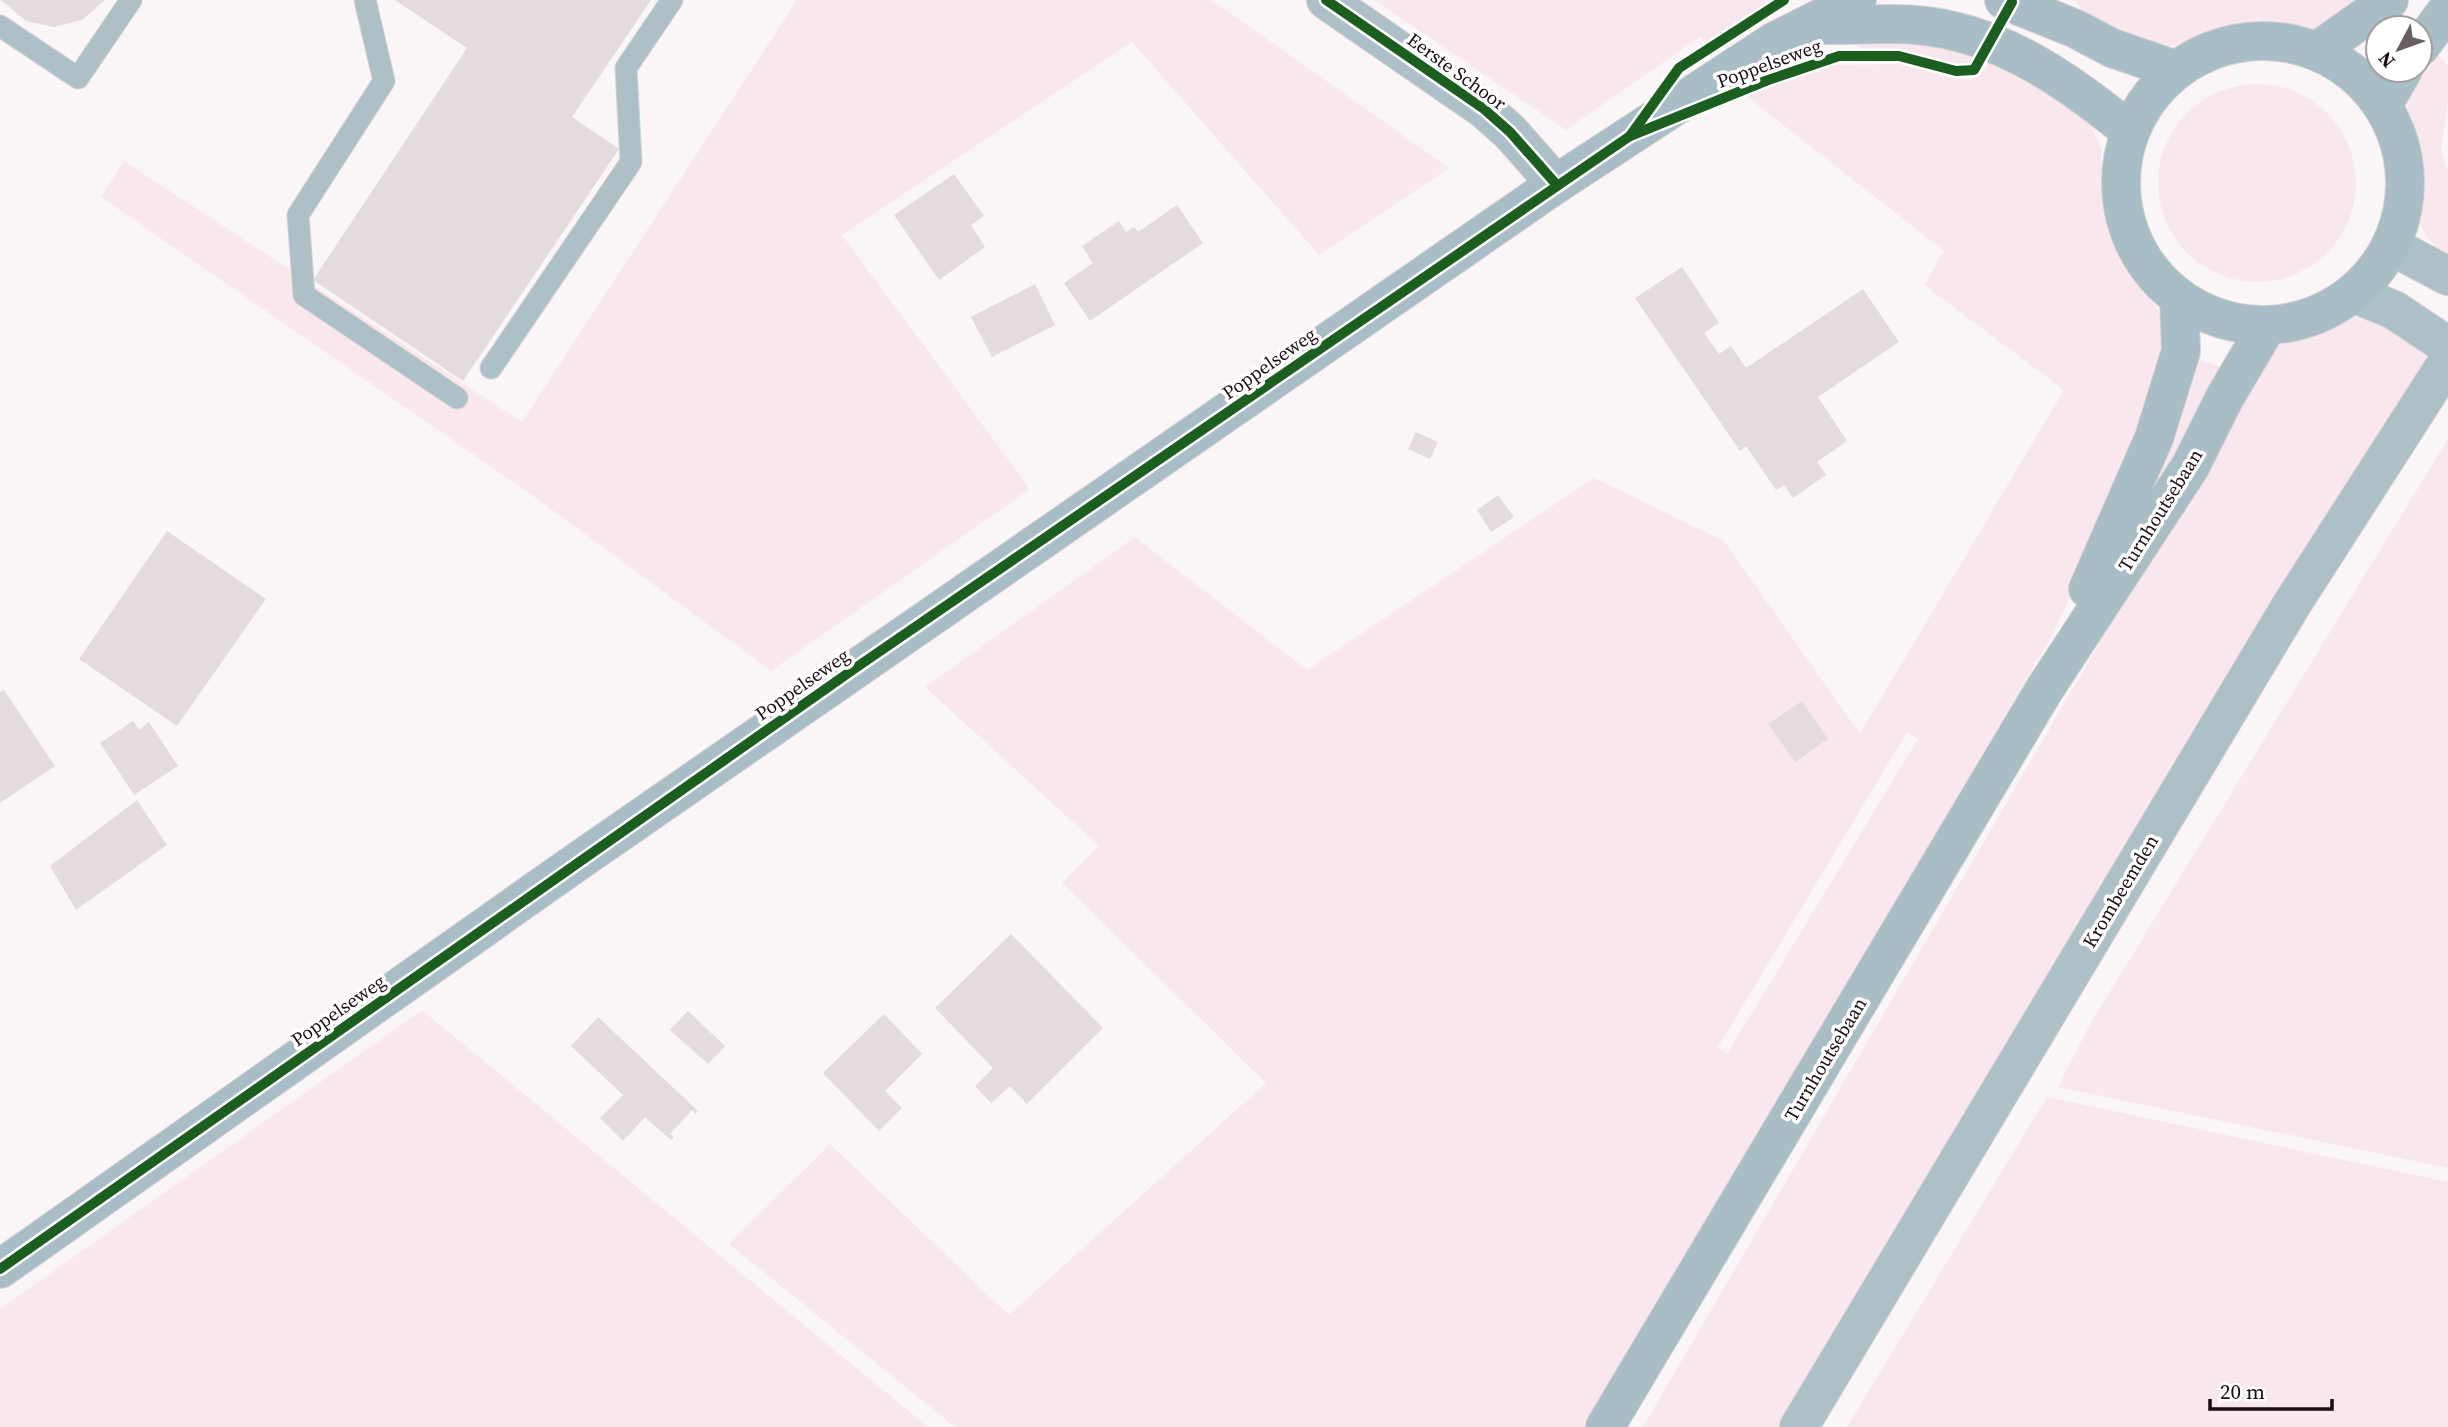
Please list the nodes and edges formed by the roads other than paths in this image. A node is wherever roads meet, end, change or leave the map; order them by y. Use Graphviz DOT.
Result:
graph roads {
  1 [pos="131,0"];
  2 [pos="365,0"];
  3 [pos="672,0"];
  4 [pos="1326,0"];
  5 [pos="1857,0"];
  6 [pos="2389,0"];
  7 [pos="2010,1"];
  8 [pos="2448,9"];
  9 [pos="1813,24"];
  10 [pos="0,26"];
  11 [pos="2434,28"];
  12 [pos="2317,51"];
  13 [pos="2176,70"];
  14 [pos="2395,84"];
  15 [pos="2383,105"];
  16 [pos="2130,131"];
  17 [pos="1556,184"];
  18 [pos="2391,246"];
  19 [pos="2448,276"];
  20 [pos="2355,294"];
  21 [pos="2179,298"];
  22 [pos="2267,326"];
  23 [pos="2448,346"];
  24 [pos="2448,360"];
  25 [pos="491,368"];
  26 [pos="457,398"];
  27 [pos="2044,690"];
  28 [pos="0,1269"];
  29 [pos="1605,1427"];
  30 [pos="1799,1427"];
  1 -- 10 [label="lane"];
  2 -- 26 [label="lane"];
  3 -- 25 [label="lane"];
  4 -- 17 [label="street, Eerste Schoor"];
  5 -- 9 [label="main road, Poppelseweg"];
  6 -- 12 [label="main road"];
  7 -- 13 [label="main road"];
  8 -- 11 [label="main road"];
  9 -- 16 [label="main road, Poppelseweg"];
  9 -- 17 [label="main road, Poppelseweg"];
  12 -- 13 [label="main road"];
  12 -- 15 [label="main road"];
  13 -- 16 [label="main road"];
  14 -- 15 [label="main road"];
  15 -- 18 [label="main road"];
  16 -- 21 [label="main road"];
  17 -- 28 [label="main road, Poppelseweg"];
  18 -- 19 [label="street"];
  18 -- 20 [label="main road"];
  20 -- 22 [label="main road"];
  20 -- 23 [label="street"];
  21 -- 22 [label="main road"];
  21 -- 27 [label="main road, Turnhoutsebaan"];
  22 -- 27 [label="main road, Turnhoutsebaan"];
  24 -- 30 [label="street, Krombeemden"];
  27 -- 29 [label="main road, Turnhoutsebaan"];
}
